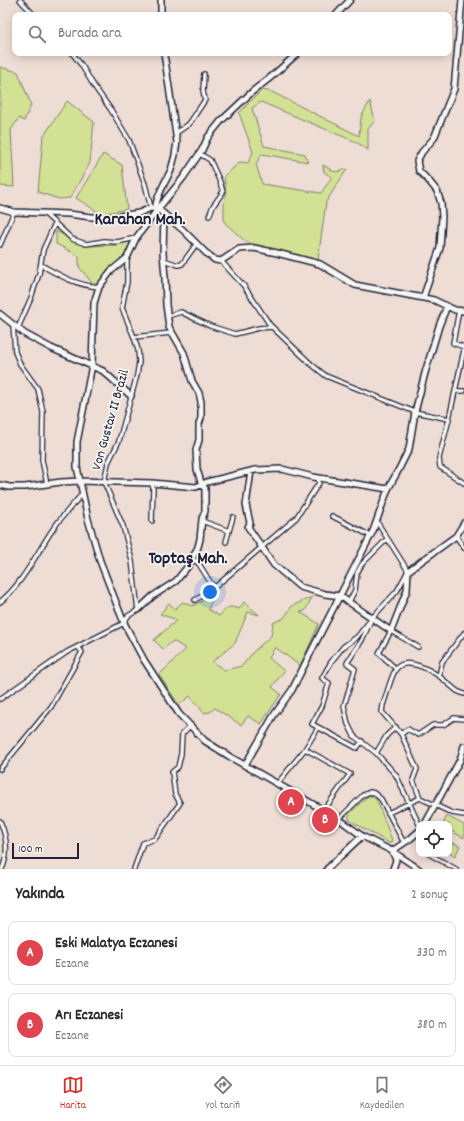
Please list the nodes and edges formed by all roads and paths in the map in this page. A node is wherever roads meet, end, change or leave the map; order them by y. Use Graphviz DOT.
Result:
graph roads {
  1 [pos="20,0"];
  2 [pos="161,0"];
  3 [pos="350,0"];
  4 [pos="462,0"];
  5 [pos="31,12"];
  6 [pos="161,12"];
  7 [pos="339,12"];
  8 [pos="74,56"];
  9 [pos="164,56"];
  10 [pos="295,56"];
  11 [pos="204,74"];
  12 [pos="176,133"];
  13 [pos="200,154"];
  14 [pos="0,208"];
  15 [pos="154,209"];
  16 [pos="14,212"];
  17 [pos="44,214"];
  18 [pos="164,214"];
  19 [pos="210,216"];
  20 [pos="55,223"];
  21 [pos="136,238"];
  22 [pos="197,243"];
  23 [pos="0,245"];
  24 [pos="127,258"];
  25 [pos="164,260"];
  26 [pos="220,261"];
  27 [pos="41,265"];
  28 [pos="99,287"];
  29 [pos="423,298"];
  30 [pos="447,306"];
  31 [pos="461,310"];
  32 [pos="0,314"];
  33 [pos="168,316"];
  34 [pos="13,324"];
  35 [pos="272,327"];
  36 [pos="18,328"];
  37 [pos="171,333"];
  38 [pos="134,337"];
  39 [pos="464,350"];
  40 [pos="92,365"];
  41 [pos="456,391"];
  42 [pos="464,391"];
  43 [pos="131,396"];
  44 [pos="415,412"];
  45 [pos="450,419"];
  46 [pos="251,471"];
  47 [pos="318,478"];
  48 [pos="80,482"];
  49 [pos="104,482"];
  50 [pos="152,483"];
  51 [pos="464,483"];
  52 [pos="47,484"];
  53 [pos="0,485"];
  54 [pos="202,486"];
  55 [pos="388,489"];
  56 [pos="83,493"];
  57 [pos="233,516"];
  58 [pos="332,516"];
  59 [pos="152,521"];
  60 [pos="202,521"];
  61 [pos="377,522"];
  62 [pos="464,523"];
  63 [pos="229,531"];
  64 [pos="371,536"];
  65 [pos="456,536"];
  66 [pos="387,538"];
  67 [pos="226,542"];
  68 [pos="261,547"];
  69 [pos="464,548"];
  70 [pos="192,558"];
  71 [pos="408,571"];
  72 [pos="213,586"];
  73 [pos="340,596"];
  74 [pos="195,600"];
  75 [pos="0,602"];
  76 [pos="349,602"];
  77 [pos="138,610"];
  78 [pos="372,618"];
  79 [pos="124,624"];
  80 [pos="391,631"];
  81 [pos="464,633"];
  82 [pos="418,646"];
  83 [pos="78,647"];
  84 [pos="396,669"];
  85 [pos="439,676"];
  86 [pos="464,694"];
  87 [pos="0,699"];
  88 [pos="464,719"];
  89 [pos="190,726"];
  90 [pos="396,727"];
  91 [pos="318,728"];
  92 [pos="401,734"];
  93 [pos="362,741"];
  94 [pos="464,746"];
  95 [pos="305,749"];
  96 [pos="376,752"];
  97 [pos="245,765"];
  98 [pos="0,769"];
  99 [pos="277,784"];
  100 [pos="420,798"];
  101 [pos="410,803"];
  102 [pos="435,805"];
  103 [pos="324,810"];
  104 [pos="388,813"];
  105 [pos="464,815"];
  106 [pos="339,819"];
  107 [pos="0,821"];
  108 [pos="418,821"];
  109 [pos="427,821"];
  110 [pos="416,833"];
  111 [pos="362,836"];
  112 [pos="404,843"];
  113 [pos="392,851"];
  114 [pos="434,857"];
  115 [pos="330,868"];
  116 [pos="2,869"];
  117 [pos="134,869"];
  118 [pos="393,869"];
  119 [pos="419,869"];
  120 [pos="456,869"];
  1 -- 5 [label="street"];
  2 -- 6 [label="street"];
  3 -- 7 [label="street"];
  4 -- 29 [label="street"];
  8 -- 15 [label="street"];
  9 -- 12 [label="street"];
  10 -- 13 [label="street"];
  11 -- 12 [label="street"];
  12 -- 15 [label="street"];
  13 -- 15 [label="street"];
  13 -- 19 [label="street"];
  14 -- 16 [label="street"];
  15 -- 17 [label="street"];
  15 -- 18 [label="street"];
  15 -- 21 [label="street"];
  16 -- 17 [label="street"];
  16 -- 23 [label="street"];
  17 -- 20 [label="street"];
  18 -- 22 [label="street"];
  18 -- 25 [label="street"];
  20 -- 21 [label="street"];
  20 -- 27 [label="street"];
  21 -- 24 [label="street"];
  22 -- 25 [label="street"];
  22 -- 26 [label="street"];
  24 -- 28 [label="street"];
  24 -- 38 [label="street, Von Gustav II Brazil"];
  25 -- 33 [label="street"];
  26 -- 29 [label="street"];
  26 -- 35 [label="street"];
  27 -- 28 [label="street"];
  27 -- 36 [label="street"];
  28 -- 40 [label="street"];
  29 -- 30 [label="street"];
  30 -- 31 [label="street"];
  30 -- 44 [label="street"];
  31 -- 39 [label="street"];
  32 -- 34 [label="street"];
  33 -- 35 [label="street"];
  33 -- 37 [label="street"];
  34 -- 36 [label="street"];
  34 -- 52 [label="street"];
  35 -- 44 [label="street"];
  36 -- 40 [label="street"];
  37 -- 38 [label="street"];
  37 -- 54 [label="street"];
  38 -- 43 [label="street, Von Gustav II Brazil"];
  39 -- 41 [label="street"];
  40 -- 43 [label="street"];
  40 -- 48 [label="street"];
  41 -- 42 [label="street"];
  41 -- 45 [label="street"];
  43 -- 49 [label="street, Von Gustav II Brazil"];
  44 -- 45 [label="street"];
  44 -- 55 [label="street"];
  45 -- 51 [label="street"];
  46 -- 47 [label="street"];
  46 -- 54 [label="street"];
  46 -- 68 [label="street"];
  47 -- 55 [label="street"];
  47 -- 68 [label="street"];
  48 -- 49 [label="street"];
  48 -- 52 [label="street"];
  48 -- 56 [label="street"];
  49 -- 50 [label="street"];
  49 -- 77 [label="street, Von Gustav II Brazil"];
  50 -- 54 [label="street"];
  50 -- 59 [label="street"];
  52 -- 53 [label="street"];
  54 -- 60 [label="street"];
  55 -- 61 [label="street"];
  56 -- 75 [label="street"];
  56 -- 79 [label="street"];
  57 -- 63 [label="street"];
  58 -- 64 [label="street"];
  60 -- 63 [label="street"];
  60 -- 70 [label="street"];
  61 -- 64 [label="street"];
  61 -- 66 [label="street"];
  62 -- 65 [label="street"];
  63 -- 67 [label="street"];
  64 -- 73 [label="street"];
  65 -- 69 [label="street"];
  65 -- 71 [label="street"];
  66 -- 71 [label="street"];
  66 -- 76 [label="street"];
  68 -- 72 [label="street"];
  68 -- 73 [label="street"];
  70 -- 72 [label="street"];
  70 -- 77 [label="street"];
  71 -- 78 [label="street"];
  71 -- 80 [label="street"];
  72 -- 74 [label="street"];
  73 -- 76 [label="street"];
  73 -- 97 [label="street"];
  76 -- 78 [label="street"];
  77 -- 79 [label="street"];
  78 -- 80 [label="street"];
  78 -- 91 [label="street"];
  78 -- 93 [label="street"];
  79 -- 83 [label="street"];
  79 -- 89 [label="street"];
  80 -- 82 [label="street"];
  80 -- 84 [label="street"];
  81 -- 85 [label="street"];
  83 -- 87 [label="street"];
  83 -- 98 [label="street"];
  84 -- 85 [label="street"];
  84 -- 90 [label="street"];
  85 -- 86 [label="street"];
  88 -- 92 [label="street"];
  89 -- 97 [label="street"];
  89 -- 117 [label="street"];
  90 -- 92 [label="street"];
  90 -- 96 [label="street"];
  91 -- 93 [label="street"];
  91 -- 95 [label="street"];
  92 -- 100 [label="street"];
  93 -- 96 [label="street"];
  94 -- 102 [label="street"];
  95 -- 99 [label="street"];
  95 -- 103 [label="street"];
  96 -- 101 [label="street"];
  97 -- 99 [label="street"];
  99 -- 103 [label="street"];
  100 -- 101 [label="street"];
  100 -- 102 [label="street"];
  101 -- 104 [label="street"];
  101 -- 108 [label="street"];
  102 -- 105 [label="street"];
  102 -- 109 [label="street"];
  103 -- 106 [label="street"];
  104 -- 106 [label="street"];
  104 -- 112 [label="street"];
  106 -- 111 [label="street"];
  107 -- 116 [label="street"];
  110 -- 112 [label="street"];
  111 -- 113 [label="street"];
  111 -- 115 [label="street"];
  112 -- 113 [label="street"];
  113 -- 118 [label="street"];
  113 -- 119 [label="street"];
  114 -- 120 [label="street"];
}
